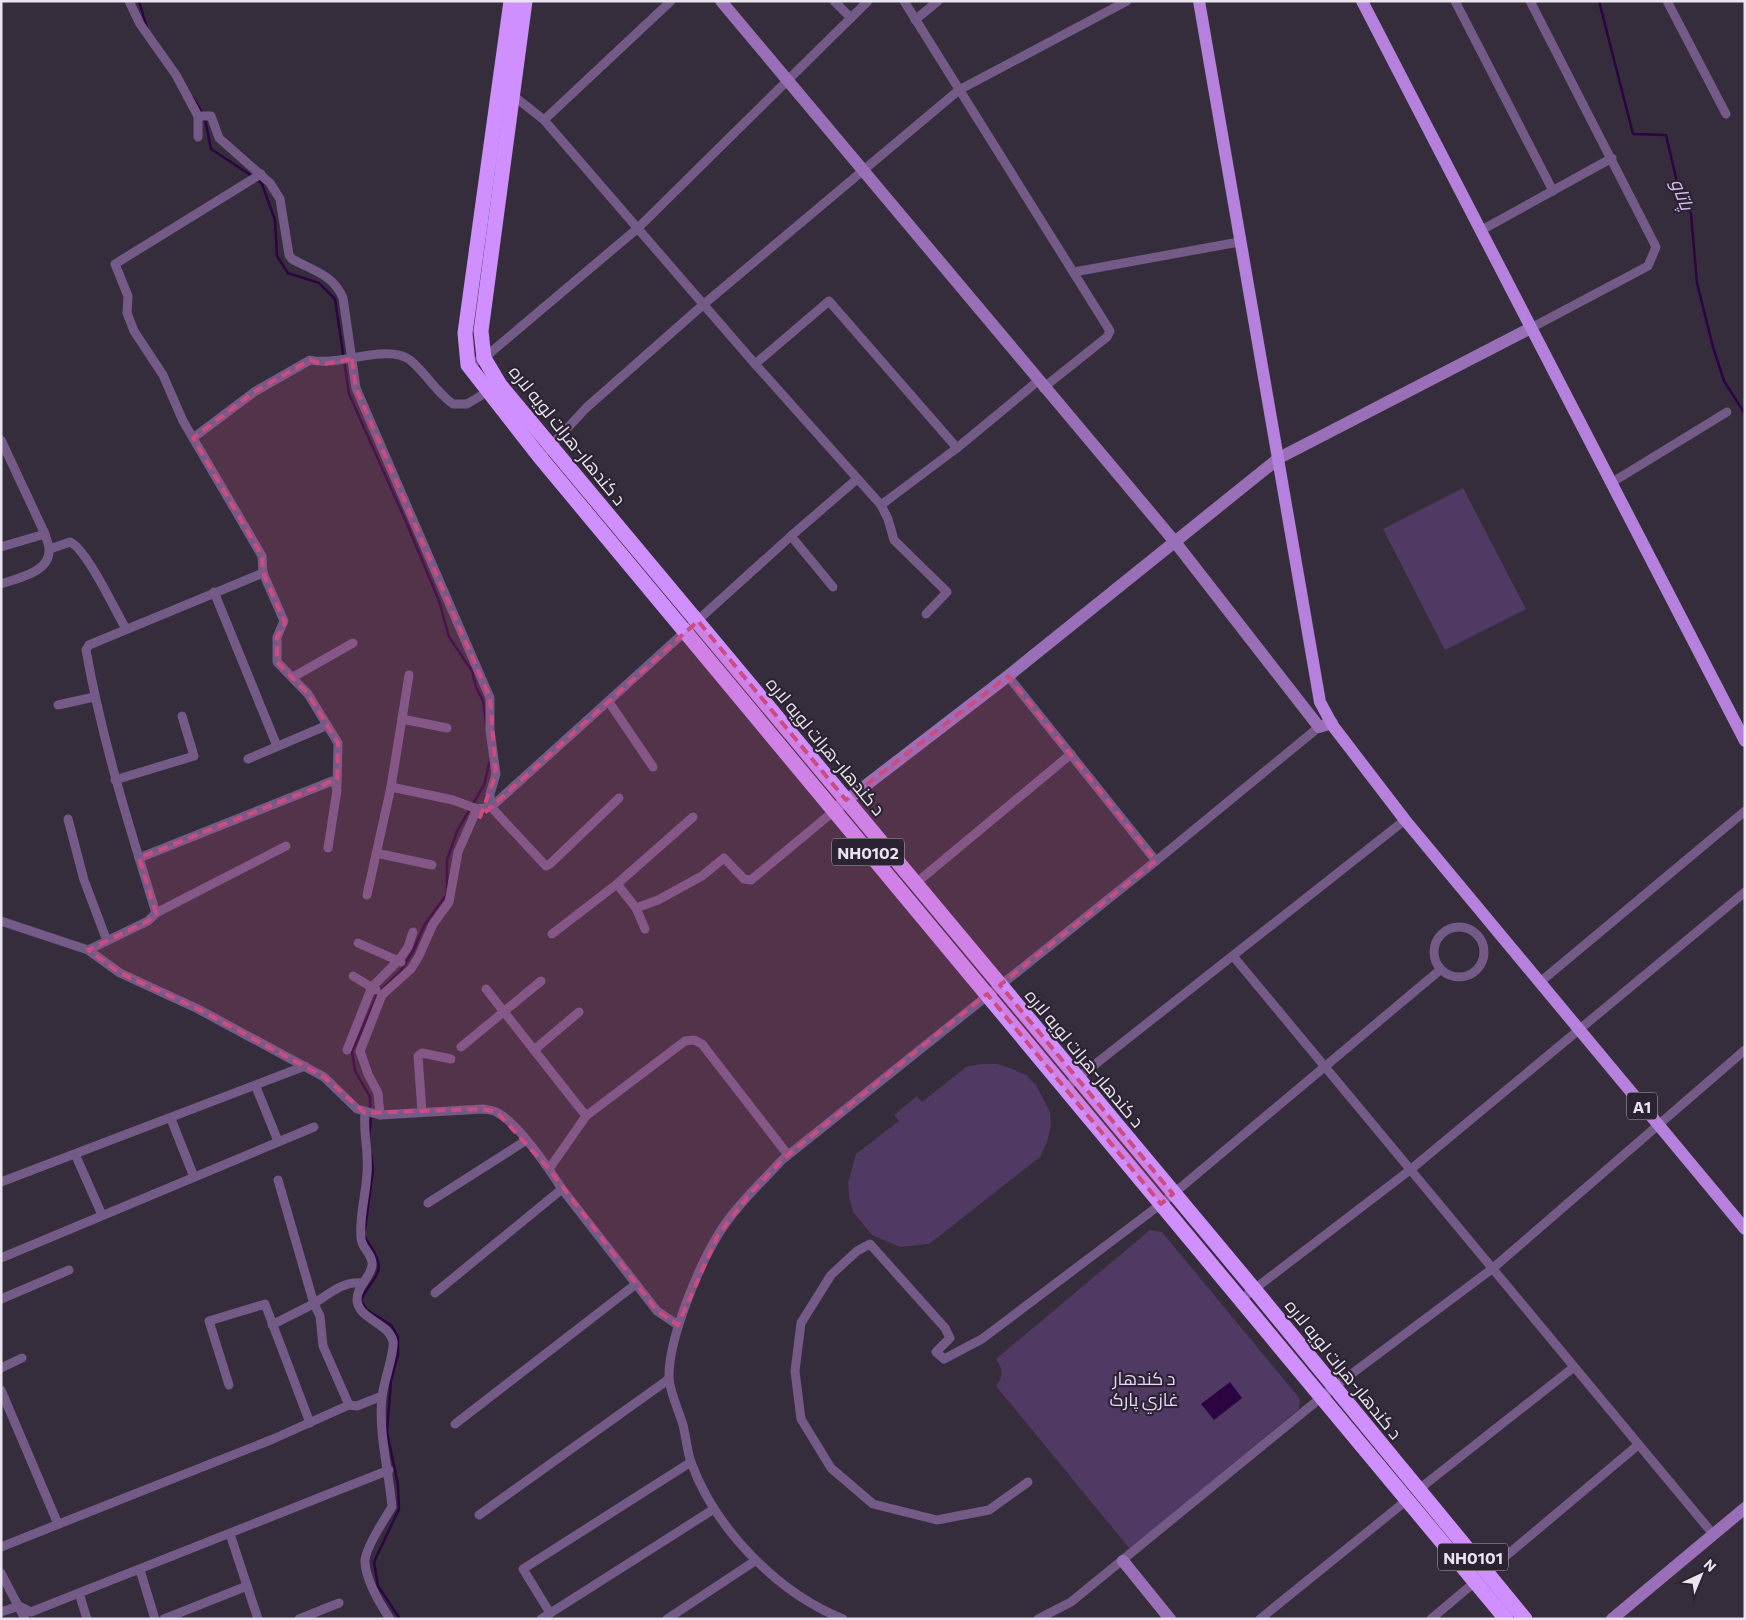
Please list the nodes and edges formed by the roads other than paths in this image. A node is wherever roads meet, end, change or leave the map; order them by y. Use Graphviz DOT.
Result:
graph roads {
  1 [pos="129,1"];
  2 [pos="511,1"];
  3 [pos="525,1"];
  4 [pos="671,1"];
  5 [pos="720,1"];
  6 [pos="834,1"];
  7 [pos="868,1"];
  8 [pos="904,1"];
  9 [pos="938,1"];
  10 [pos="1127,1"];
  11 [pos="1199,1"];
  12 [pos="1362,1"];
  13 [pos="1455,1"];
  14 [pos="1530,1"];
  15 [pos="1667,1"];
  16 [pos="850,18"];
  17 [pos="915,20"];
  18 [pos="787,80"];
  19 [pos="959,90"];
  20 [pos="508,92"];
  21 [pos="1726,114"];
  22 [pos="203,116"];
  23 [pos="544,120"];
  24 [pos="198,137"];
  25 [pos="1612,158"];
  26 [pos="862,170"];
  27 [pos="257,177"];
  28 [pos="1554,191"];
  29 [pos="638,228"];
  30 [pos="1480,231"];
  31 [pos="1239,242"];
  32 [pos="1074,272"];
  33 [pos="704,304"];
  34 [pos="1531,328"];
  35 [pos="484,358"];
  36 [pos="349,360"];
  37 [pos="755,364"];
  38 [pos="468,365"];
  39 [pos="1041,384"];
  40 [pos="487,392"];
  41 [pos="1727,412"];
  42 [pos="193,438"];
  43 [pos="1,440"];
  44 [pos="551,446"];
  45 [pos="957,448"];
  46 [pos="539,456"];
  47 [pos="1279,458"];
  48 [pos="857,479"];
  49 [pos="1611,483"];
  50 [pos="881,505"];
  51 [pos="45,534"];
  52 [pos="791,536"];
  53 [pos="1175,542"];
  54 [pos="1,547"];
  55 [pos="50,550"];
  56 [pos="263,573"];
  57 [pos="1,584"];
  58 [pos="834,587"];
  59 [pos="214,592"];
  60 [pos="926,614"];
  61 [pos="698,621"];
  62 [pos="126,629"];
  63 [pos="686,632"];
  64 [pos="353,643"];
  65 [pos="409,675"];
  66 [pos="1008,676"];
  67 [pos="293,677"];
  68 [pos="94,697"];
  69 [pos="608,702"];
  70 [pos="58,705"];
  71 [pos="182,716"];
  72 [pos="402,719"];
  73 [pos="1332,723"];
  74 [pos="323,726"];
  75 [pos="1319,727"];
  76 [pos="447,728"];
  77 [pos="1745,741"];
  78 [pos="277,746"];
  79 [pos="1071,754"];
  80 [pos="248,759"];
  81 [pos="653,767"];
  82 [pos="115,780"];
  83 [pos="337,786"];
  84 [pos="390,787"];
  85 [pos="619,798"];
  86 [pos="846,800"];
  87 [pos="491,807"];
  88 [pos="477,810"];
  89 [pos="834,811"];
  90 [pos="1745,811"];
  91 [pos="694,817"];
  92 [pos="68,819"];
  93 [pos="1405,820"];
  94 [pos="286,846"];
  95 [pos="328,848"];
  96 [pos="376,853"];
  97 [pos="139,858"];
  98 [pos="1156,861"];
  99 [pos="432,865"];
  100 [pos="916,883"];
  101 [pos="617,884"];
  102 [pos="1745,892"];
  103 [pos="367,895"];
  104 [pos="636,908"];
  105 [pos="156,913"];
  106 [pos="1,921"];
  107 [pos="1491,924"];
  108 [pos="645,929"];
  109 [pos="413,932"];
  110 [pos="552,934"];
  111 [pos="1478,935"];
  112 [pos="107,941"];
  113 [pos="358,943"];
  114 [pos="88,950"];
  115 [pos="1233,956"];
  116 [pos="399,960"];
  117 [pos="411,969"];
  118 [pos="1440,970"];
  119 [pos="353,976"];
  120 [pos="541,981"];
  121 [pos="1539,983"];
  122 [pos="1000,985"];
  123 [pos="372,987"];
  124 [pos="486,989"];
  125 [pos="987,994"];
  126 [pos="382,995"];
  127 [pos="579,1012"];
  128 [pos="505,1013"];
  129 [pos="1579,1030"];
  130 [pos="461,1047"];
  131 [pos="347,1050"];
  132 [pos="534,1050"];
  133 [pos="1745,1050"];
  134 [pos="451,1058"];
  135 [pos="305,1066"];
  136 [pos="1324,1066"];
  137 [pos="1078,1078"];
  138 [pos="256,1086"];
  139 [pos="1065,1088"];
  140 [pos="422,1112"];
  141 [pos="366,1113"];
  142 [pos="378,1115"];
  143 [pos="586,1116"];
  144 [pos="171,1119"];
  145 [pos="1657,1125"];
  146 [pos="314,1127"];
  147 [pos="278,1141"];
  148 [pos="525,1141"];
  149 [pos="75,1154"];
  150 [pos="788,1155"];
  151 [pos="549,1169"];
  152 [pos="1410,1170"];
  153 [pos="194,1177"];
  154 [pos="278,1180"];
  155 [pos="1,1182"];
  156 [pos="562,1190"];
  157 [pos="1173,1194"];
  158 [pos="428,1203"];
  159 [pos="1161,1204"];
  160 [pos="102,1215"];
  161 [pos="1745,1229"];
  162 [pos="1,1258"];
  163 [pos="1492,1269"];
  164 [pos="69,1270"];
  165 [pos="361,1283"];
  166 [pos="636,1284"];
  167 [pos="1254,1289"];
  168 [pos="435,1292"];
  169 [pos="1,1299"];
  170 [pos="1240,1300"];
  171 [pos="314,1304"];
  172 [pos="272,1325"];
  173 [pos="678,1325"];
  174 [pos="22,1358"];
  175 [pos="1,1368"];
  176 [pos="1574,1368"];
  177 [pos="669,1379"];
  178 [pos="229,1385"];
  179 [pos="1334,1387"];
  180 [pos="1,1390"];
  181 [pos="382,1396"];
  182 [pos="1322,1398"];
  183 [pos="348,1405"];
  184 [pos="310,1423"];
  185 [pos="455,1424"];
  186 [pos="1638,1445"];
  187 [pos="691,1462"];
  188 [pos="388,1470"];
  189 [pos="1028,1482"];
  190 [pos="1416,1495"];
  191 [pos="1745,1508"];
  192 [pos="714,1509"];
  193 [pos="479,1515"];
  194 [pos="58,1524"];
  195 [pos="230,1534"];
  196 [pos="1713,1534"];
  197 [pos="1,1547"];
  198 [pos="755,1561"];
  199 [pos="1123,1561"];
  200 [pos="140,1570"];
  201 [pos="1,1573"];
  202 [pos="1481,1577"];
  203 [pos="247,1586"];
  204 [pos="79,1593"];
  205 [pos="339,1603"];
  206 [pos="19,1606"];
  207 [pos="1,1612"];
  208 [pos="550,1613"];
  209 [pos="25,1619"];
  210 [pos="87,1619"];
  211 [pos="155,1619"];
  212 [pos="164,1619"];
  213 [pos="258,1619"];
  214 [pos="299,1619"];
  215 [pos="390,1619"];
  216 [pos="541,1619"];
  217 [pos="667,1619"];
  218 [pos="843,1619"];
  219 [pos="1038,1619"];
  220 [pos="1170,1619"];
  221 [pos="1260,1619"];
  222 [pos="1431,1619"];
  223 [pos="1506,1619"];
  224 [pos="1525,1619"];
  225 [pos="1612,1619"];
  1 -- 22 [label="street"];
  2 -- 20 [label="highway, د کندهار-هرات لويه لاره / NH0102"];
  3 -- 20 [label="highway, د کندهار-هرات لويه لاره / NH0102"];
  4 -- 23 [label="street"];
  5 -- 18 [label="street"];
  6 -- 16 [label="street"];
  7 -- 16 [label="street"];
  8 -- 17 [label="street"];
  9 -- 17 [label="street"];
  10 -- 19 [label="street"];
  11 -- 31 [label="main road"];
  12 -- 30 [label="main road"];
  13 -- 28 [label="street"];
  14 -- 25 [label="street"];
  15 -- 21 [label="street"];
  16 -- 18 [label="street"];
  17 -- 19 [label="street"];
  18 -- 26 [label="street"];
  18 -- 29 [label="street"];
  19 -- 26 [label="street"];
  19 -- 32 [label="street"];
  20 -- 23 [label="street"];
  20 -- 35 [label="highway, د کندهار-هرات لويه لاره / NH0102"];
  20 -- 38 [label="highway, د کندهار-هرات لويه لاره / NH0102"];
  22 -- 24 [label="street"];
  22 -- 27 [label="street"];
  23 -- 29 [label="street"];
  25 -- 28 [label="street"];
  25 -- 34 [label="street"];
  26 -- 33 [label="street"];
  26 -- 39 [label="street"];
  27 -- 36 [label="street"];
  27 -- 42 [label="street"];
  28 -- 30 [label="street"];
  29 -- 33 [label="street"];
  29 -- 35 [label="street"];
  30 -- 34 [label="main road"];
  31 -- 32 [label="street"];
  31 -- 47 [label="main road"];
  32 -- 39 [label="street"];
  33 -- 37 [label="street"];
  33 -- 44 [label="street"];
  34 -- 47 [label="street"];
  34 -- 49 [label="main road"];
  35 -- 38 [label="street"];
  35 -- 44 [label="highway, د کندهار-هرات لويه لاره / NH0102"];
  36 -- 40 [label="street"];
  36 -- 42 [label="street"];
  36 -- 87 [label="street"];
  37 -- 45 [label="street"];
  37 -- 48 [label="street"];
  38 -- 40 [label="highway, د کندهار-هرات لويه لاره / NH0102"];
  39 -- 45 [label="street"];
  39 -- 53 [label="street"];
  40 -- 46 [label="highway, د کندهار-هرات لويه لاره / NH0102"];
  41 -- 49 [label="street"];
  42 -- 56 [label="street"];
  43 -- 51 [label="street"];
  44 -- 46 [label="street"];
  44 -- 61 [label="highway, د کندهار-هرات لويه لاره / NH0102"];
  45 -- 50 [label="street"];
  46 -- 63 [label="highway, د کندهار-هرات لويه لاره / NH0102"];
  47 -- 53 [label="street"];
  47 -- 73 [label="main road"];
  48 -- 50 [label="street"];
  48 -- 52 [label="street"];
  49 -- 77 [label="main road"];
  50 -- 60 [label="street"];
  51 -- 54 [label="street"];
  51 -- 55 [label="street"];
  52 -- 58 [label="street"];
  52 -- 61 [label="street"];
  53 -- 66 [label="street"];
  53 -- 75 [label="street"];
  55 -- 57 [label="street"];
  55 -- 62 [label="street"];
  56 -- 59 [label="street"];
  56 -- 67 [label="street"];
  59 -- 62 [label="street"];
  59 -- 78 [label="street"];
  61 -- 63 [label="street"];
  61 -- 86 [label="highway, د کندهار-هرات لويه لاره / NH0102"];
  62 -- 68 [label="street"];
  63 -- 69 [label="street"];
  63 -- 89 [label="highway, د کندهار-هرات لويه لاره / NH0102"];
  64 -- 67 [label="street"];
  65 -- 72 [label="street"];
  66 -- 79 [label="street"];
  66 -- 86 [label="street"];
  67 -- 83 [label="street"];
  68 -- 70 [label="street"];
  68 -- 82 [label="street"];
  69 -- 81 [label="street"];
  69 -- 87 [label="street"];
  71 -- 82 [label="street"];
  72 -- 76 [label="street"];
  72 -- 84 [label="street"];
  73 -- 75 [label="street"];
  73 -- 93 [label="main road"];
  74 -- 78 [label="street"];
  75 -- 98 [label="street"];
  78 -- 80 [label="street"];
  79 -- 98 [label="street"];
  79 -- 100 [label="street"];
  82 -- 97 [label="street"];
  83 -- 95 [label="street"];
  83 -- 97 [label="street"];
  84 -- 88 [label="street"];
  84 -- 96 [label="street"];
  85 -- 87 [label="street"];
  86 -- 89 [label="street"];
  86 -- 100 [label="highway, د کندهار-هرات لويه لاره / NH0102"];
  87 -- 88 [label="street"];
  88 -- 117 [label="street"];
  89 -- 104 [label="street"];
  89 -- 125 [label="highway, د کندهار-هرات لويه لاره / NH0102"];
  90 -- 121 [label="street"];
  91 -- 101 [label="street"];
  92 -- 112 [label="street"];
  93 -- 107 [label="main road"];
  93 -- 115 [label="street"];
  94 -- 105 [label="street"];
  96 -- 99 [label="street"];
  96 -- 103 [label="street"];
  97 -- 105 [label="street"];
  98 -- 122 [label="street"];
  100 -- 122 [label="highway, د کندهار-هرات لويه لاره / NH0102"];
  101 -- 104 [label="street"];
  101 -- 110 [label="street"];
  102 -- 129 [label="street"];
  104 -- 108 [label="street"];
  105 -- 112 [label="street"];
  106 -- 114 [label="street"];
  107 -- 111 [label="street"];
  107 -- 121 [label="main road"];
  109 -- 116 [label="street"];
  111 -- 118 [label="street"];
  111 -- 118 [label="street"];
  112 -- 114 [label="street"];
  113 -- 116 [label="street"];
  114 -- 135 [label="street"];
  115 -- 136 [label="street"];
  115 -- 137 [label="street"];
  116 -- 117 [label="street"];
  116 -- 123 [label="street"];
  117 -- 126 [label="street"];
  118 -- 136 [label="street"];
  119 -- 123 [label="street"];
  120 -- 128 [label="street"];
  121 -- 129 [label="main road, A1"];
  122 -- 125 [label="street"];
  122 -- 137 [label="highway, د کندهار-هرات لويه لاره / NH0102"];
  123 -- 126 [label="street"];
  123 -- 131 [label="street"];
  124 -- 128 [label="street"];
  125 -- 139 [label="highway, د کندهار-هرات لويه لاره / NH0102"];
  125 -- 150 [label="street"];
  126 -- 142 [label="street"];
  127 -- 132 [label="street"];
  128 -- 130 [label="street"];
  128 -- 132 [label="street"];
  129 -- 145 [label="main road, A1"];
  129 -- 152 [label="street"];
  132 -- 143 [label="street"];
  133 -- 145 [label="street"];
  134 -- 140 [label="street"];
  135 -- 138 [label="street"];
  135 -- 141 [label="street"];
  136 -- 152 [label="street"];
  136 -- 157 [label="street"];
  137 -- 139 [label="street"];
  137 -- 157 [label="highway, د کندهار-هرات لويه لاره / NH0102"];
  138 -- 144 [label="street"];
  138 -- 147 [label="street"];
  139 -- 159 [label="highway, د کندهار-هرات لويه لاره / NH0102"];
  140 -- 142 [label="street"];
  140 -- 148 [label="street"];
  141 -- 142 [label="street"];
  141 -- 165 [label="street"];
  143 -- 150 [label="street"];
  143 -- 151 [label="street"];
  144 -- 149 [label="street"];
  144 -- 153 [label="street"];
  145 -- 161 [label="main road, A1"];
  145 -- 163 [label="street"];
  146 -- 147 [label="street"];
  147 -- 153 [label="street"];
  148 -- 151 [label="street"];
  148 -- 158 [label="street"];
  149 -- 155 [label="street"];
  149 -- 160 [label="street"];
  150 -- 173 [label="street"];
  151 -- 156 [label="street"];
  152 -- 163 [label="street"];
  152 -- 167 [label="street"];
  153 -- 160 [label="street"];
  154 -- 171 [label="street"];
  156 -- 166 [label="street"];
  156 -- 168 [label="street"];
  157 -- 159 [label="street"];
  157 -- 167 [label="highway, د کندهار-هرات لويه لاره / NH0102"];
  159 -- 170 [label="highway, د کندهار-هرات لويه لاره / NH0102"];
  159 -- 189 [label="street"];
  160 -- 162 [label="street"];
  163 -- 176 [label="street"];
  163 -- 179 [label="street"];
  164 -- 169 [label="street"];
  165 -- 171 [label="street"];
  165 -- 181 [label="street"];
  166 -- 173 [label="street"];
  166 -- 185 [label="street"];
  167 -- 170 [label="street"];
  167 -- 179 [label="highway, د کندهار-هرات لويه لاره / NH0102"];
  170 -- 182 [label="highway, د کندهار-هرات لويه لاره / NH0102"];
  171 -- 172 [label="street"];
  171 -- 183 [label="street"];
  172 -- 178 [label="street"];
  172 -- 184 [label="street"];
  173 -- 177 [label="street"];
  174 -- 175 [label="street"];
  176 -- 186 [label="street"];
  176 -- 190 [label="street"];
  177 -- 187 [label="street"];
  177 -- 193 [label="street"];
  179 -- 182 [label="street"];
  179 -- 190 [label="highway, د کندهار-هرات لويه لاره / NH0102"];
  180 -- 194 [label="street"];
  181 -- 183 [label="street"];
  181 -- 188 [label="street"];
  182 -- 190 [label="highway, د کندهار-هرات لويه لاره / NH0102"];
  182 -- 199 [label="street"];
  183 -- 184 [label="street"];
  184 -- 194 [label="street"];
  186 -- 196 [label="street"];
  186 -- 202 [label="street"];
  187 -- 192 [label="street"];
  187 -- 208 [label="street"];
  188 -- 195 [label="street"];
  188 -- 215 [label="street"];
  190 -- 202 [label="highway, د کندهار-هرات لويه لاره / NH0101"];
  190 -- 221 [label="street"];
  191 -- 196 [label="street"];
  192 -- 198 [label="street"];
  192 -- 208 [label="street"];
  194 -- 197 [label="street"];
  195 -- 200 [label="street"];
  195 -- 203 [label="street"];
  196 -- 225 [label="street"];
  198 -- 217 [label="street"];
  198 -- 218 [label="street"];
  199 -- 219 [label="street"];
  199 -- 220 [label="street"];
  200 -- 204 [label="street"];
  200 -- 211 [label="street"];
  201 -- 206 [label="street"];
  202 -- 222 [label="street"];
  202 -- 223 [label="highway, د کندهار-هرات لويه لاره"];
  202 -- 224 [label="highway, د کندهار-هرات لويه لاره / NH0101"];
  203 -- 212 [label="street"];
  203 -- 213 [label="street"];
  204 -- 206 [label="street"];
  204 -- 210 [label="street"];
  205 -- 214 [label="street"];
  206 -- 207 [label="street"];
  206 -- 209 [label="street"];
  208 -- 216 [label="street"];
}
